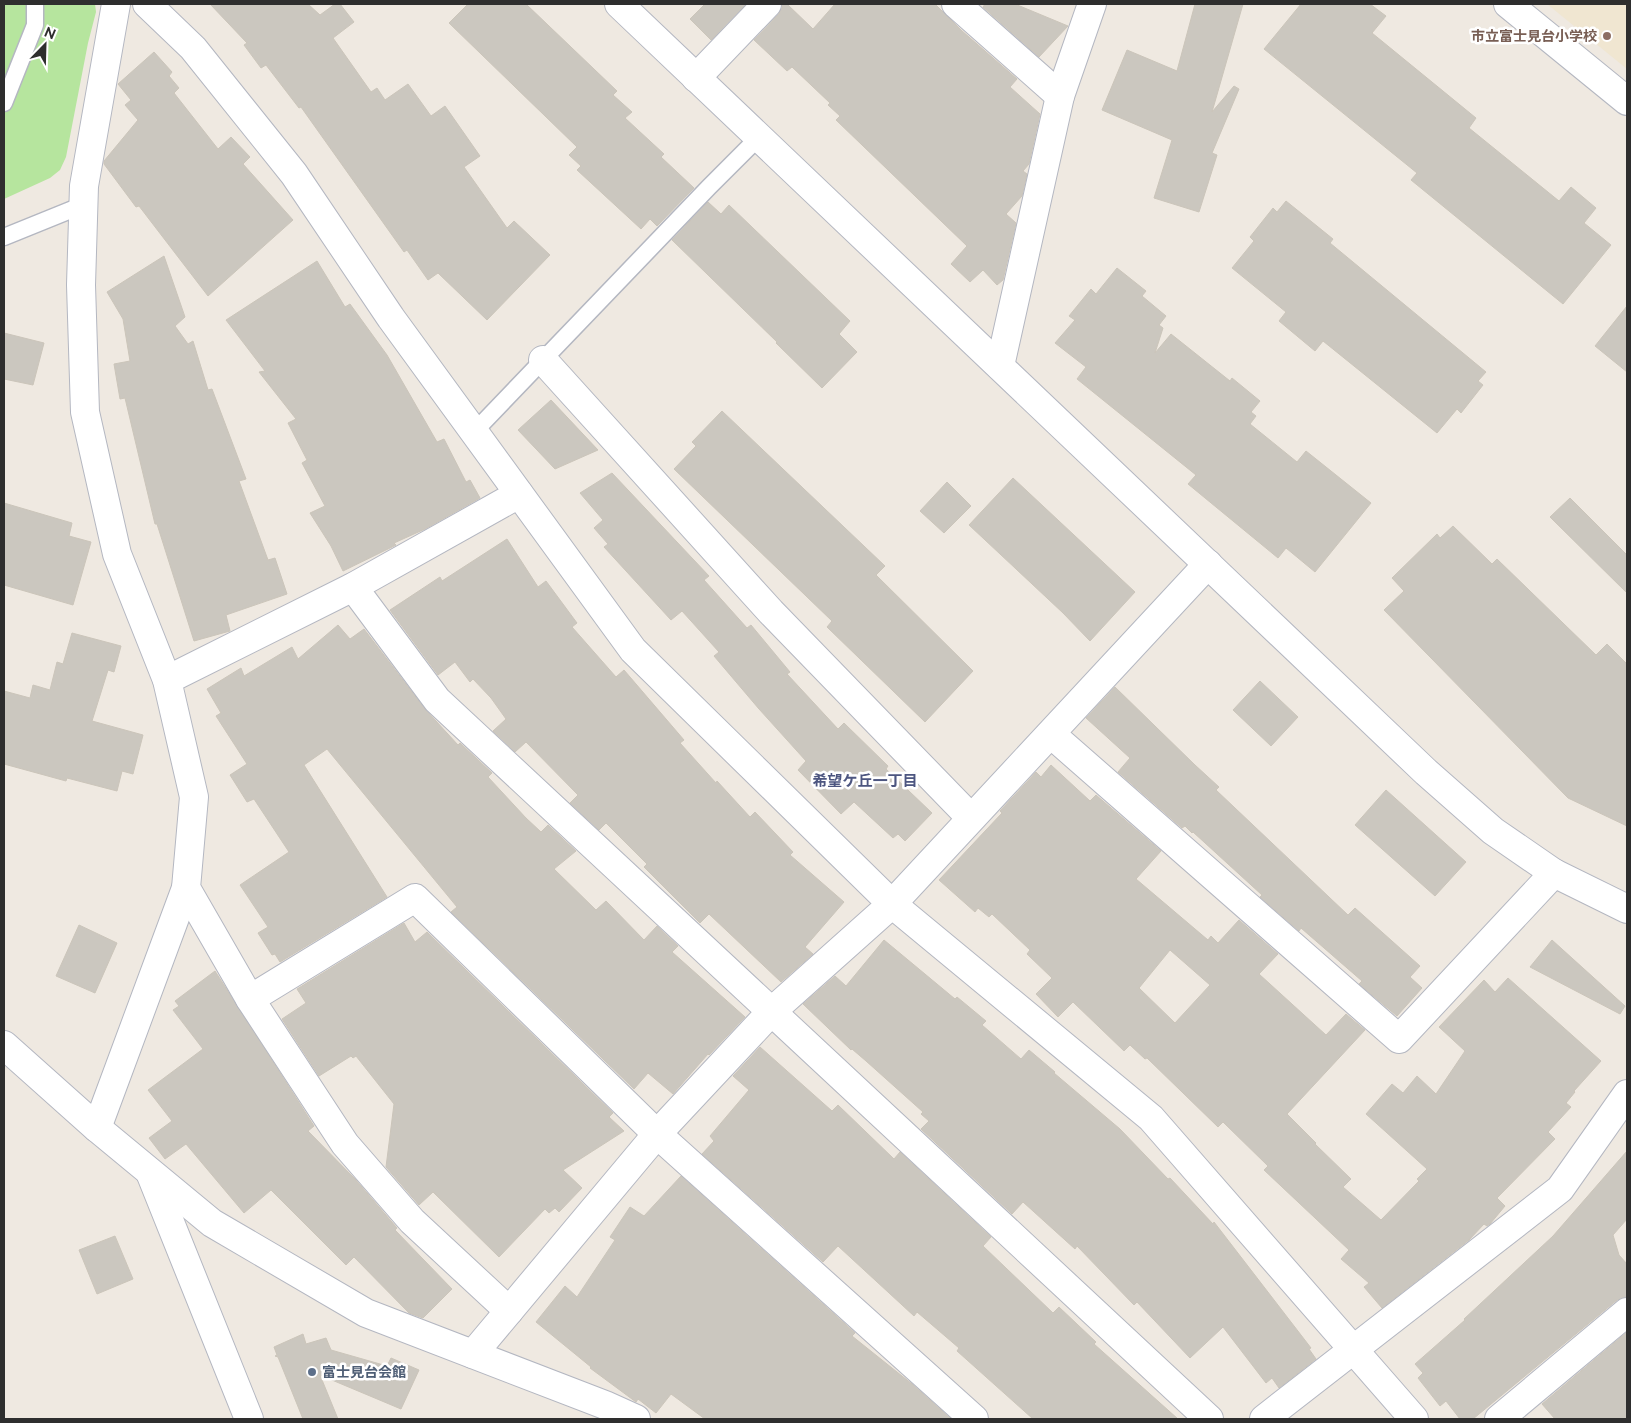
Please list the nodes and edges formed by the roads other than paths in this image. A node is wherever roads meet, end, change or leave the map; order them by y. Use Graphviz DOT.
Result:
graph roads {
  1 [pos="35,4"];
  2 [pos="116,4"];
  3 [pos="146,4"];
  4 [pos="618,4"];
  5 [pos="767,4"];
  6 [pos="956,4"];
  7 [pos="1092,4"];
  8 [pos="1508,4"];
  9 [pos="696,78"];
  10 [pos="1060,96"];
  11 [pos="1627,100"];
  12 [pos="4,103"];
  13 [pos="758,138"];
  14 [pos="83,206"];
  15 [pos="4,237"];
  16 [pos="543,360"];
  17 [pos="1000,366"];
  18 [pos="474,432"];
  19 [pos="519,494"];
  20 [pos="1208,564"];
  21 [pos="353,587"];
  22 [pos="167,680"];
  23 [pos="1051,734"];
  24 [pos="971,818"];
  25 [pos="1554,873"];
  26 [pos="186,888"];
  27 [pos="892,904"];
  28 [pos="1627,909"];
  29 [pos="250,999"];
  30 [pos="771,1012"];
  31 [pos="4,1046"];
  32 [pos="1627,1094"];
  33 [pos="97,1128"];
  34 [pos="658,1134"];
  35 [pos="150,1172"];
  36 [pos="509,1310"];
  37 [pos="1627,1312"];
  38 [pos="1354,1351"];
  39 [pos="473,1354"];
  40 [pos="602,1412"];
  41 [pos="249,1419"];
  42 [pos="636,1419"];
  43 [pos="974,1419"];
  44 [pos="1208,1419"];
  45 [pos="1264,1419"];
  46 [pos="1414,1419"];
  47 [pos="1499,1419"];
  1 -- 12 [label="lane"];
  2 -- 14 [label="street"];
  3 -- 18 [label="street"];
  4 -- 9 [label="street"];
  5 -- 9 [label="street"];
  6 -- 10 [label="street"];
  7 -- 10 [label="street"];
  8 -- 11 [label="street"];
  9 -- 13 [label="street"];
  10 -- 17 [label="street"];
  13 -- 16 [label="lane"];
  13 -- 17 [label="street"];
  14 -- 15 [label="lane"];
  14 -- 22 [label="street"];
  16 -- 18 [label="lane"];
  16 -- 24 [label="street"];
  17 -- 20 [label="street"];
  18 -- 19 [label="street"];
  19 -- 21 [label="street"];
  19 -- 27 [label="street"];
  20 -- 23 [label="street"];
  20 -- 25 [label="street"];
  21 -- 22 [label="street"];
  21 -- 30 [label="street"];
  22 -- 26 [label="street"];
  23 -- 24 [label="street"];
  23 -- 25 [label="street"];
  24 -- 27 [label="street"];
  25 -- 28 [label="street"];
  26 -- 29 [label="street"];
  26 -- 33 [label="street"];
  27 -- 30 [label="street"];
  27 -- 38 [label="street"];
  29 -- 34 [label="street"];
  29 -- 36 [label="street"];
  30 -- 34 [label="street"];
  30 -- 44 [label="street"];
  31 -- 33 [label="street"];
  32 -- 38 [label="street"];
  33 -- 35 [label="street"];
  34 -- 36 [label="street"];
  34 -- 43 [label="street"];
  35 -- 39 [label="street"];
  35 -- 41 [label="street"];
  36 -- 39 [label="street"];
  37 -- 47 [label="street"];
  38 -- 45 [label="street"];
  38 -- 46 [label="street"];
  39 -- 40 [label="street"];
  40 -- 42 [label="street"];
}
